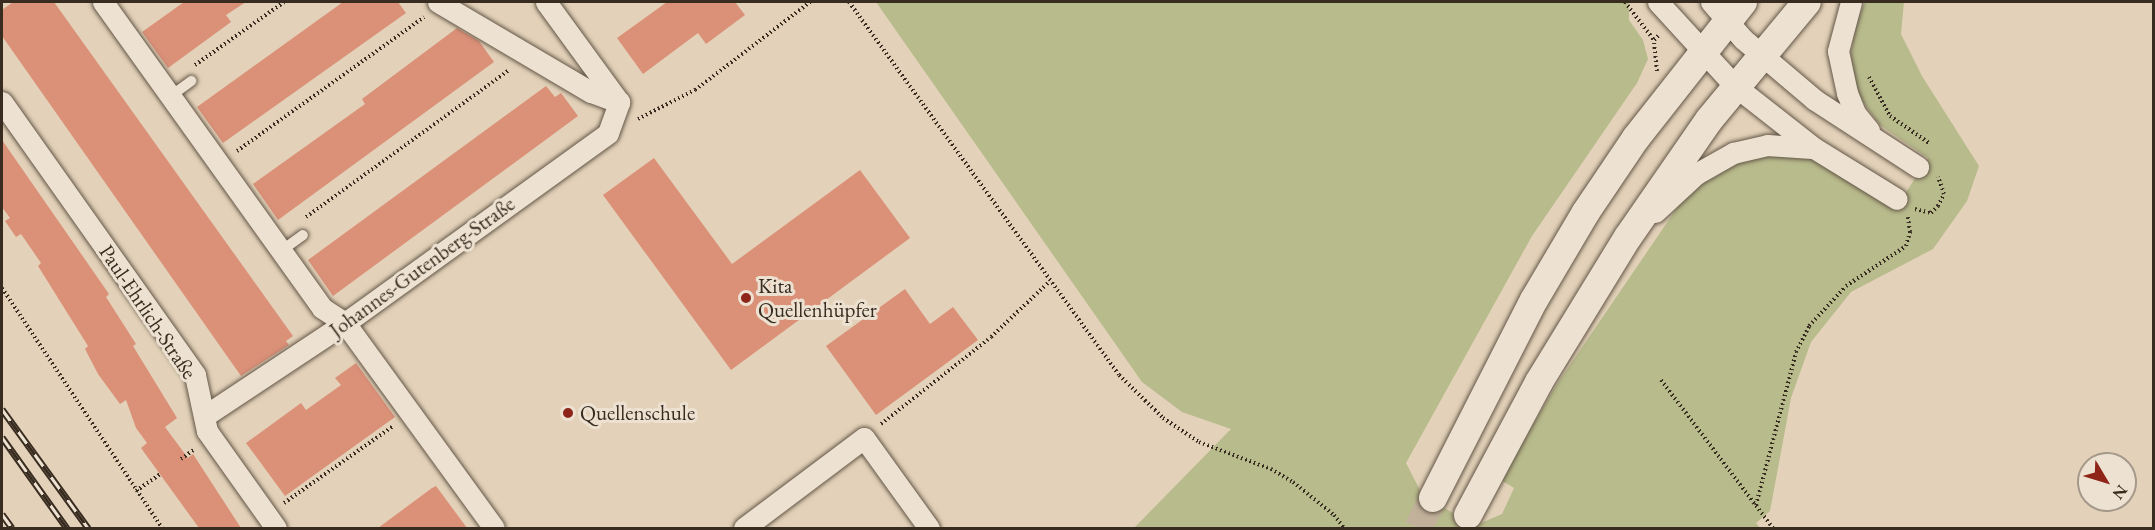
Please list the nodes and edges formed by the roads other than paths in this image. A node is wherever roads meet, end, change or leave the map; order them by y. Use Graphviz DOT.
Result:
graph roads {
  1 [pos="103,2"];
  2 [pos="546,2"];
  3 [pos="1658,2"];
  4 [pos="1807,2"];
  5 [pos="1851,2"];
  6 [pos="441,3"];
  7 [pos="1727,8"];
  8 [pos="1701,52"];
  9 [pos="1760,55"];
  10 [pos="191,81"];
  11 [pos="1735,86"];
  12 [pos="172,95"];
  13 [pos="2,102"];
  14 [pos="619,102"];
  15 [pos="1879,142"];
  16 [pos="1814,148"];
  17 [pos="1918,167"];
  18 [pos="1897,199"];
  19 [pos="303,235"];
  20 [pos="1628,237"];
  21 [pos="281,251"];
  22 [pos="345,323"];
  23 [pos="206,415"];
  24 [pos="1433,498"];
  25 [pos="1468,514"];
  26 [pos="272,522"];
  27 [pos="494,528"];
  28 [pos="744,528"];
  29 [pos="929,528"];
  1 -- 12 [label="street"];
  2 -- 14 [label="street"];
  3 -- 8 [label="street"];
  4 -- 9 [label="main road"];
  5 -- 15 [label="street"];
  6 -- 14 [label="street"];
  7 -- 8 [label="main road"];
  7 -- 9 [label="street"];
  8 -- 11 [label="street"];
  8 -- 24 [label="main road"];
  9 -- 11 [label="main road"];
  9 -- 15 [label="street"];
  10 -- 12 [label="lane"];
  11 -- 16 [label="street"];
  11 -- 20 [label="main road"];
  12 -- 21 [label="street"];
  13 -- 23 [label="street, Paul-Ehrlich-Straße"];
  14 -- 22 [label="street, Johannes-Gutenberg-Straße"];
  15 -- 17 [label="street"];
  16 -- 18 [label="street"];
  16 -- 20 [label="street"];
  19 -- 21 [label="lane"];
  20 -- 25 [label="main road"];
  21 -- 22 [label="street"];
  22 -- 23 [label="street, Johannes-Gutenberg-Straße"];
  22 -- 27 [label="street"];
  23 -- 26 [label="street, Paul-Ehrlich-Straße"];
  28 -- 29 [label="street"];
}
